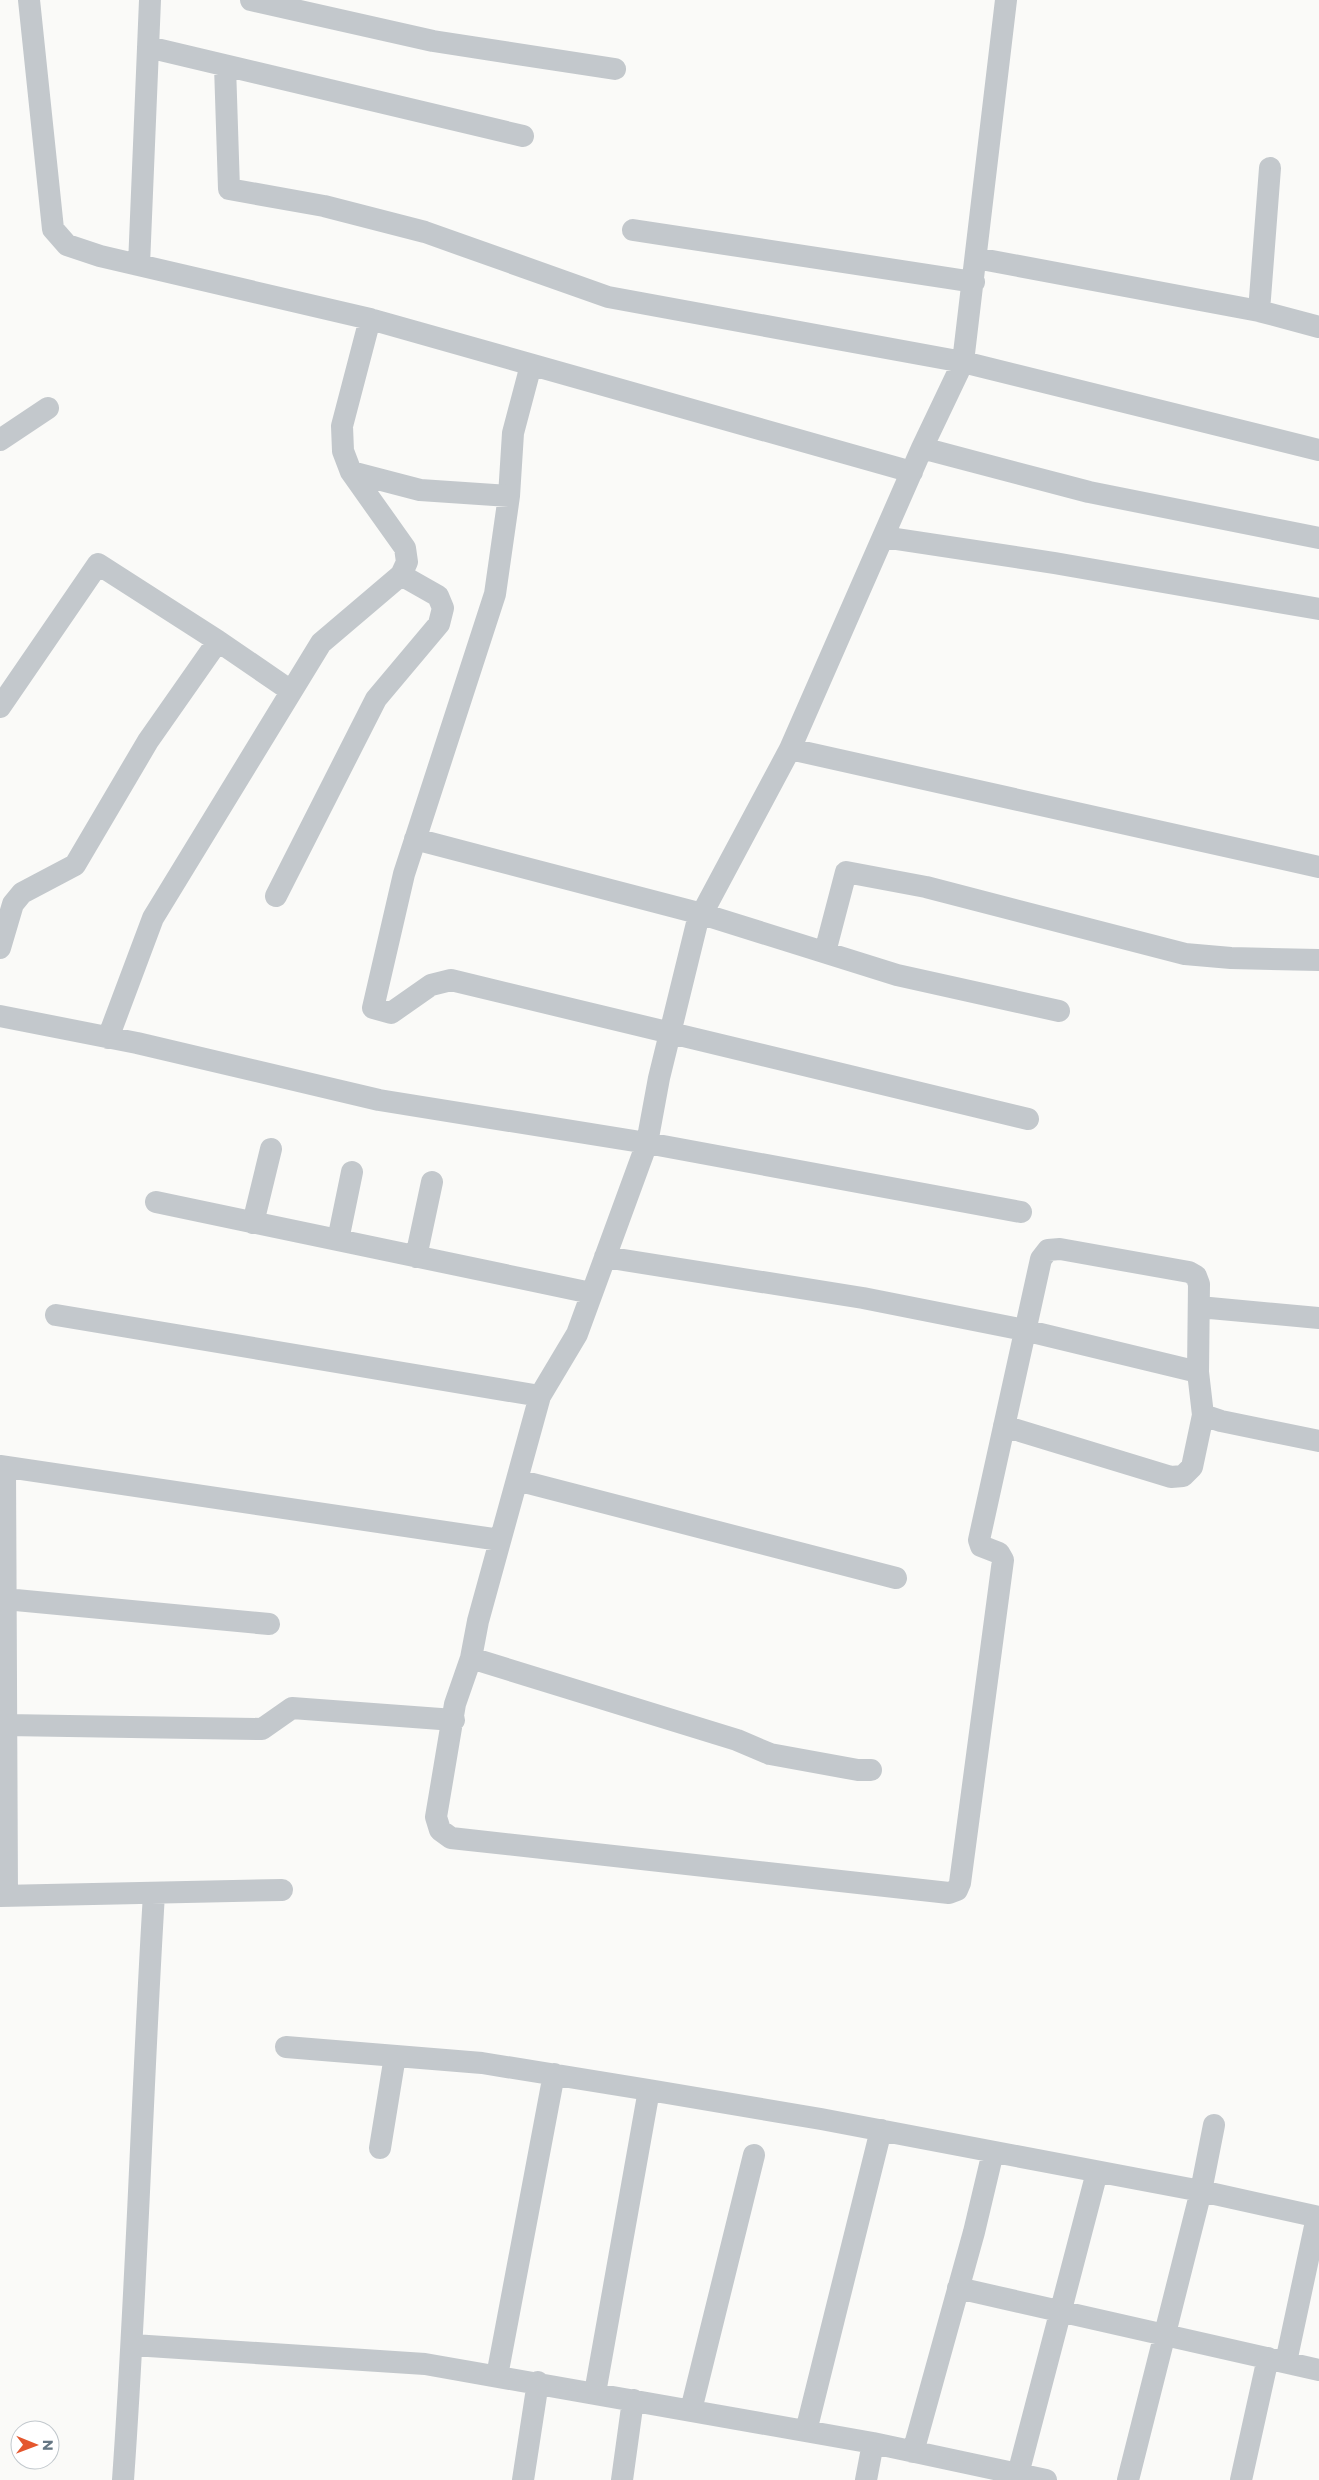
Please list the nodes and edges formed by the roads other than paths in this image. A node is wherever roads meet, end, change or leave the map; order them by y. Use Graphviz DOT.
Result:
graph roads {
  1 [pos="29,0"];
  2 [pos="150,0"];
  3 [pos="251,0"];
  4 [pos="1006,0"];
  5 [pos="148,47"];
  6 [pos="225,66"];
  7 [pos="615,69"];
  8 [pos="524,136"];
  9 [pos="1270,168"];
  10 [pos="633,230"];
  11 [pos="976,258"];
  12 [pos="139,265"];
  13 [pos="974,282"];
  14 [pos="1259,311"];
  15 [pos="370,319"];
  16 [pos="1319,327"];
  17 [pos="963,362"];
  18 [pos="531,366"];
  19 [pos="48,408"];
  20 [pos="0,440"];
  21 [pos="922,448"];
  22 [pos="1319,450"];
  23 [pos="350,472"];
  24 [pos="912,472"];
  25 [pos="508,496"];
  26 [pos="884,537"];
  27 [pos="1319,538"];
  28 [pos="401,574"];
  29 [pos="1319,609"];
  30 [pos="218,641"];
  31 [pos="291,691"];
  32 [pos="0,707"];
  33 [pos="790,749"];
  34 [pos="415,839"];
  35 [pos="1319,867"];
  36 [pos="276,896"];
  37 [pos="702,914"];
  38 [pos="0,948"];
  39 [pos="825,952"];
  40 [pos="1319,960"];
  41 [pos="1059,1011"];
  42 [pos="0,1016"];
  43 [pos="670,1032"];
  44 [pos="108,1038"];
  45 [pos="1028,1119"];
  46 [pos="647,1143"];
  47 [pos="271,1149"];
  48 [pos="352,1172"];
  49 [pos="432,1182"];
  50 [pos="156,1202"];
  51 [pos="1021,1212"];
  52 [pos="254,1223"];
  53 [pos="338,1240"];
  54 [pos="416,1257"];
  55 [pos="605,1257"];
  56 [pos="592,1294"];
  57 [pos="1199,1307"];
  58 [pos="56,1316"];
  59 [pos="1319,1318"];
  60 [pos="1024,1330"];
  61 [pos="1198,1372"];
  62 [pos="540,1396"];
  63 [pos="1203,1415"];
  64 [pos="1004,1426"];
  65 [pos="1319,1441"];
  66 [pos="2,1466"];
  67 [pos="516,1480"];
  68 [pos="500,1540"];
  69 [pos="896,1578"];
  70 [pos="5,1598"];
  71 [pos="269,1624"];
  72 [pos="471,1658"];
  73 [pos="454,1720"];
  74 [pos="6,1724"];
  75 [pos="871,1770"];
  76 [pos="282,1890"];
  77 [pos="154,1894"];
  78 [pos="3,1896"];
  79 [pos="286,2047"];
  80 [pos="395,2056"];
  81 [pos="554,2074"];
  82 [pos="648,2090"];
  83 [pos="1214,2125"];
  84 [pos="881,2130"];
  85 [pos="380,2148"];
  86 [pos="993,2152"];
  87 [pos="754,2155"];
  88 [pos="1097,2172"];
  89 [pos="1201,2192"];
  90 [pos="1318,2217"];
  91 [pos="958,2288"];
  92 [pos="1060,2312"];
  93 [pos="1164,2336"];
  94 [pos="133,2345"];
  95 [pos="1277,2360"];
  96 [pos="1319,2370"];
  97 [pos="497,2376"];
  98 [pos="538,2382"];
  99 [pos="595,2393"];
  100 [pos="633,2400"];
  101 [pos="691,2410"];
  102 [pos="806,2431"];
  103 [pos="873,2443"];
  104 [pos="913,2452"];
  105 [pos="1018,2474"];
  106 [pos="123,2480"];
  107 [pos="523,2480"];
  108 [pos="622,2480"];
  109 [pos="866,2480"];
  110 [pos="1046,2480"];
  111 [pos="1128,2480"];
  112 [pos="1241,2480"];
  1 -- 12 [label="street"];
  2 -- 5 [label="street"];
  3 -- 7 [label="street"];
  4 -- 11 [label="street"];
  5 -- 6 [label="street"];
  5 -- 12 [label="street"];
  6 -- 8 [label="street"];
  6 -- 17 [label="street"];
  9 -- 14 [label="street"];
  10 -- 13 [label="street"];
  11 -- 13 [label="street"];
  11 -- 14 [label="street"];
  12 -- 15 [label="street"];
  13 -- 17 [label="street"];
  14 -- 16 [label="street"];
  15 -- 18 [label="street"];
  15 -- 23 [label="street"];
  17 -- 21 [label="street"];
  17 -- 22 [label="street"];
  18 -- 24 [label="street"];
  18 -- 25 [label="street"];
  19 -- 20 [label="street"];
  21 -- 24 [label="street"];
  21 -- 27 [label="street"];
  23 -- 25 [label="street"];
  23 -- 28 [label="street"];
  24 -- 26 [label="street"];
  25 -- 34 [label="street"];
  26 -- 29 [label="street"];
  26 -- 33 [label="street"];
  28 -- 31 [label="street"];
  28 -- 36 [label="street"];
  30 -- 31 [label="street"];
  30 -- 32 [label="street"];
  30 -- 38 [label="street"];
  31 -- 44 [label="street"];
  33 -- 35 [label="street"];
  33 -- 37 [label="street"];
  34 -- 37 [label="street"];
  34 -- 43 [label="street"];
  37 -- 39 [label="street"];
  37 -- 43 [label="street"];
  39 -- 40 [label="street"];
  39 -- 41 [label="street"];
  42 -- 44 [label="street"];
  43 -- 45 [label="street"];
  43 -- 46 [label="street"];
  44 -- 46 [label="street"];
  46 -- 51 [label="street"];
  46 -- 55 [label="street"];
  47 -- 52 [label="street"];
  48 -- 53 [label="street"];
  49 -- 54 [label="street"];
  50 -- 52 [label="street"];
  52 -- 53 [label="street"];
  53 -- 54 [label="street"];
  54 -- 56 [label="street"];
  55 -- 56 [label="street"];
  55 -- 60 [label="street"];
  56 -- 62 [label="street"];
  57 -- 59 [label="street"];
  57 -- 60 [label="street"];
  57 -- 61 [label="street"];
  58 -- 62 [label="street"];
  60 -- 61 [label="street"];
  60 -- 64 [label="street"];
  61 -- 63 [label="street"];
  62 -- 67 [label="street"];
  63 -- 64 [label="street"];
  63 -- 65 [label="street"];
  64 -- 73 [label="street"];
  66 -- 68 [label="street"];
  66 -- 70 [label="street"];
  67 -- 68 [label="street"];
  67 -- 69 [label="street"];
  68 -- 72 [label="street"];
  70 -- 71 [label="street"];
  70 -- 74 [label="street"];
  72 -- 73 [label="street"];
  72 -- 75 [label="street"];
  73 -- 74 [label="street"];
  74 -- 78 [label="street"];
  76 -- 77 [label="street"];
  77 -- 78 [label="street"];
  77 -- 94 [label="street"];
  79 -- 80 [label="street"];
  80 -- 81 [label="street"];
  80 -- 85 [label="street"];
  81 -- 82 [label="street"];
  81 -- 97 [label="street"];
  82 -- 84 [label="street"];
  82 -- 99 [label="street"];
  83 -- 89 [label="street"];
  84 -- 86 [label="street"];
  84 -- 102 [label="street"];
  86 -- 88 [label="street"];
  86 -- 91 [label="street"];
  87 -- 101 [label="street"];
  88 -- 89 [label="street"];
  88 -- 92 [label="street"];
  89 -- 90 [label="street"];
  89 -- 93 [label="street"];
  90 -- 95 [label="street"];
  91 -- 92 [label="street"];
  91 -- 104 [label="street"];
  92 -- 93 [label="street"];
  92 -- 105 [label="street"];
  93 -- 95 [label="street"];
  93 -- 111 [label="street"];
  94 -- 97 [label="street"];
  94 -- 106 [label="street"];
  95 -- 96 [label="street"];
  95 -- 112 [label="street"];
  97 -- 98 [label="street"];
  98 -- 99 [label="street"];
  98 -- 107 [label="street"];
  99 -- 100 [label="street"];
  100 -- 101 [label="street"];
  100 -- 108 [label="street"];
  101 -- 102 [label="street"];
  102 -- 103 [label="street"];
  103 -- 104 [label="street"];
  103 -- 109 [label="street"];
  104 -- 105 [label="street"];
  105 -- 110 [label="street"];
}
